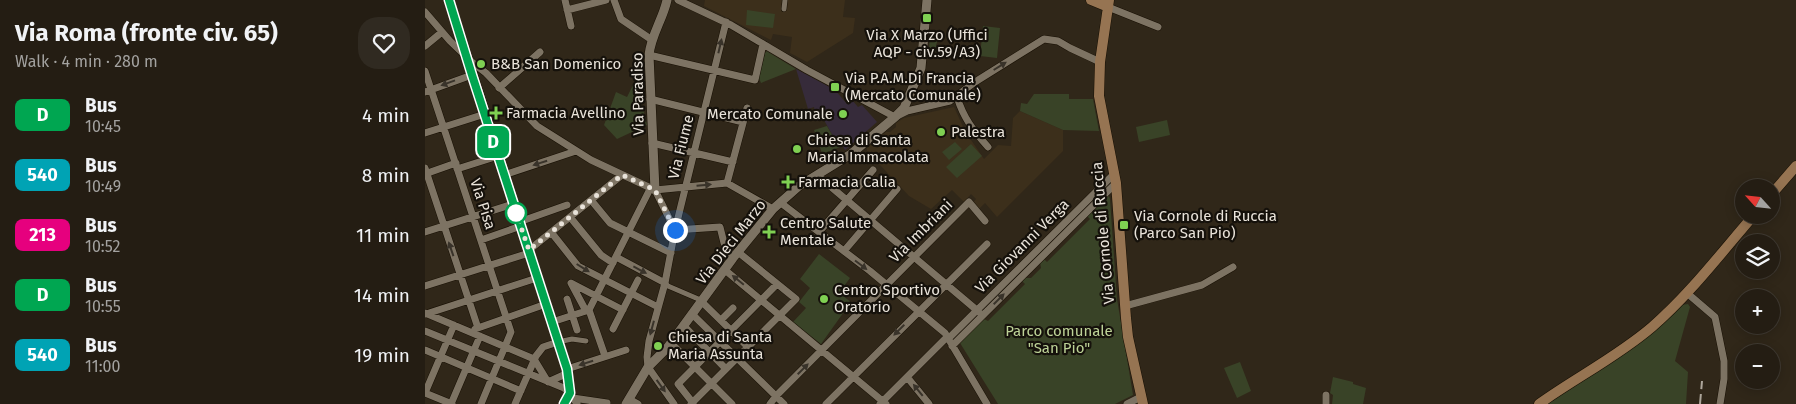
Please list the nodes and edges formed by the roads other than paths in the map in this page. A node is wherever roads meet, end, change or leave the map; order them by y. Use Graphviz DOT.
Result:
graph roads {
  1 [pos="449,0"];
  2 [pos="565,0"];
  3 [pos="606,0"];
  4 [pos="614,0"];
  5 [pos="667,0"];
  6 [pos="678,0"];
  7 [pos="785,0"];
  8 [pos="927,0"];
  9 [pos="1091,0"];
  10 [pos="1108,4"];
  11 [pos="784,9"];
  12 [pos="567,10"];
  13 [pos="425,12"];
  14 [pos="725,22"];
  15 [pos="571,26"];
  16 [pos="1158,27"];
  17 [pos="441,32"];
  18 [pos="652,40"];
  19 [pos="461,41"];
  20 [pos="449,42"];
  21 [pos="763,44"];
  22 [pos="425,46"];
  23 [pos="540,52"];
  24 [pos="649,55"];
  25 [pos="467,58"];
  26 [pos="1100,62"];
  27 [pos="425,71"];
  28 [pos="714,72"];
  29 [pos="472,75"];
  30 [pos="499,88"];
  31 [pos="428,91"];
  32 [pos="957,97"];
  33 [pos="650,99"];
  34 [pos="747,108"];
  35 [pos="704,112"];
  36 [pos="485,114"];
  37 [pos="895,117"];
  38 [pos="743,122"];
  39 [pos="444,127"];
  40 [pos="425,133"];
  41 [pos="652,142"];
  42 [pos="988,147"];
  43 [pos="576,151"];
  44 [pos="694,152"];
  45 [pos="498,156"];
  46 [pos="733,162"];
  47 [pos="456,166"];
  48 [pos="1796,166"];
  49 [pos="873,170"];
  50 [pos="426,172"];
  51 [pos="504,175"];
  52 [pos="622,175"];
  53 [pos="817,175"];
  54 [pos="1115,178"];
  55 [pos="727,184"];
  56 [pos="1780,185"];
  57 [pos="686,187"];
  58 [pos="654,189"];
  59 [pos="897,189"];
  60 [pos="847,199"];
  61 [pos="591,200"];
  62 [pos="781,203"];
  63 [pos="513,204"];
  64 [pos="567,206"];
  65 [pos="773,209"];
  66 [pos="473,216"];
  67 [pos="570,217"];
  68 [pos="871,220"];
  69 [pos="985,221"];
  70 [pos="520,224"];
  71 [pos="1746,224"];
  72 [pos="443,226"];
  73 [pos="675,230"];
  74 [pos="425,232"];
  75 [pos="551,232"];
  76 [pos="629,232"];
  77 [pos="819,232"];
  78 [pos="481,240"];
  79 [pos="987,244"];
  80 [pos="529,251"];
  81 [pos="844,252"];
  82 [pos="671,253"];
  83 [pos="736,255"];
  84 [pos="914,257"];
  85 [pos="615,260"];
  86 [pos="489,266"];
  87 [pos="1233,267"];
  88 [pos="725,270"];
  89 [pos="461,275"];
  90 [pos="537,278"];
  91 [pos="605,280"];
  92 [pos="638,280"];
  93 [pos="665,283"];
  94 [pos="777,284"];
  95 [pos="947,284"];
  96 [pos="886,285"];
  97 [pos="425,286"];
  98 [pos="497,291"];
  99 [pos="631,293"];
  100 [pos="1687,293"];
  101 [pos="596,296"];
  102 [pos="567,299"];
  103 [pos="469,300"];
  104 [pos="762,300"];
  105 [pos="702,301"];
  106 [pos="545,304"];
  107 [pos="1125,306"];
  108 [pos="658,307"];
  109 [pos="733,308"];
  110 [pos="588,310"];
  111 [pos="623,310"];
  112 [pos="918,311"];
  113 [pos="980,313"];
  114 [pos="426,314"];
  115 [pos="692,314"];
  116 [pos="573,315"];
  117 [pos="780,315"];
  118 [pos="506,318"];
  119 [pos="721,320"];
  120 [pos="551,322"];
  121 [pos="454,325"];
  122 [pos="684,326"];
  123 [pos="478,328"];
  124 [pos="613,329"];
  125 [pos="577,330"];
  126 [pos="731,330"];
  127 [pos="425,332"];
  128 [pos="469,332"];
  129 [pos="480,336"];
  130 [pos="949,340"];
  131 [pos="447,341"];
  132 [pos="586,341"];
  133 [pos="558,342"];
  134 [pos="671,342"];
  135 [pos="720,342"];
  136 [pos="505,346"];
  137 [pos="748,346"];
  138 [pos="425,350"];
  139 [pos="626,350"];
  140 [pos="823,350"];
  141 [pos="473,352"];
  142 [pos="710,352"];
  143 [pos="605,356"];
  144 [pos="440,357"];
  145 [pos="737,358"];
  146 [pos="534,359"];
  147 [pos="499,363"];
  148 [pos="647,367"];
  149 [pos="695,367"];
  150 [pos="467,368"];
  151 [pos="726,369"];
  152 [pos="567,371"];
  153 [pos="528,375"];
  154 [pos="854,376"];
  155 [pos="907,376"];
  156 [pos="492,379"];
  157 [pos="547,382"];
  158 [pos="711,383"];
  159 [pos="521,391"];
  160 [pos="425,393"];
  161 [pos="1326,395"];
  162 [pos="776,396"];
  163 [pos="573,398"];
  164 [pos="628,401"];
  165 [pos="1142,401"];
  166 [pos="607,403"];
  167 [pos="692,403"];
  168 [pos="883,403"];
  169 [pos="451,404"];
  170 [pos="481,404"];
  171 [pos="515,404"];
  172 [pos="565,404"];
  173 [pos="638,404"];
  174 [pos="674,404"];
  175 [pos="732,404"];
  176 [pos="770,404"];
  177 [pos="784,404"];
  178 [pos="826,404"];
  179 [pos="929,404"];
  180 [pos="987,404"];
  181 [pos="1127,404"];
  182 [pos="1326,404"];
  183 [pos="1539,404"];
  184 [pos="1720,404"];
  1 -- 19 [label="street"];
  2 -- 12 [label="street"];
  3 -- 12 [label="street"];
  4 -- 18 [label="street"];
  5 -- 18 [label="street, Via Paradiso"];
  6 -- 14 [label="street"];
  7 -- 11 [label="street"];
  8 -- 37 [label="street, Via Dieci Marzo"];
  9 -- 10 [label="main road"];
  10 -- 16 [label="street"];
  10 -- 26 [label="main road, Via Cornole di Ruccia"];
  12 -- 15 [label="street"];
  13 -- 17 [label="street"];
  14 -- 21 [label="street"];
  28 -- 14 [label="street, Via Fiume, one-way"];
  17 -- 20 [label="street"];
  17 -- 22 [label="street"];
  18 -- 24 [label="street, Via Paradiso"];
  19 -- 20 [label="street"];
  19 -- 25 [label="street"];
  20 -- 25 [label="street"];
  21 -- 28 [label="street"];
  21 -- 37 [label="street"];
  23 -- 30 [label="street"];
  24 -- 28 [label="street"];
  24 -- 33 [label="street, Via Paradiso"];
  25 -- 29 [label="street"];
  25 -- 30 [label="street"];
  32 -- 26 [label="street, one-way"];
  26 -- 54 [label="main road, Via Cornole di Ruccia"];
  27 -- 31 [label="street, Via Pisa"];
  28 -- 35 [label="street, Via Fiume"];
  29 -- 31 [label="street, one-way"];
  29 -- 36 [label="street"];
  30 -- 43 [label="street"];
  31 -- 39 [label="street, Via Pisa"];
  32 -- 37 [label="street"];
  32 -- 42 [label="street"];
  33 -- 35 [label="street"];
  33 -- 41 [label="street, Via Paradiso"];
  34 -- 38 [label="street"];
  35 -- 38 [label="street"];
  35 -- 44 [label="street, Via Fiume"];
  36 -- 39 [label="street"];
  36 -- 45 [label="street"];
  37 -- 53 [label="street, Via Dieci Marzo"];
  38 -- 46 [label="street"];
  39 -- 40 [label="street"];
  39 -- 47 [label="street, Via Pisa"];
  41 -- 44 [label="street"];
  41 -- 58 [label="street, Via Paradiso"];
  43 -- 51 [label="street, one-way"];
  43 -- 52 [label="street"];
  44 -- 46 [label="street"];
  44 -- 57 [label="street, Via Fiume"];
  45 -- 47 [label="street"];
  45 -- 51 [label="street"];
  46 -- 55 [label="street"];
  47 -- 50 [label="street"];
  47 -- 66 [label="street, Via Pisa"];
  48 -- 56 [label="main road"];
  49 -- 60 [label="street"];
  50 -- 72 [label="street"];
  51 -- 63 [label="street"];
  52 -- 58 [label="street"];
  52 -- 61 [label="street"];
  53 -- 60 [label="street"];
  53 -- 62 [label="street, Via Dieci Marzo"];
  54 -- 107 [label="main road, Via Cornole di Ruccia"];
  54 -- 113 [label="street, Via Giovanni Verga"];
  57 -- 55 [label="street, one-way"];
  55 -- 65 [label="street"];
  57 -- 58 [label="street"];
  57 -- 73 [label="street, Via Fiume"];
  58 -- 73 [label="street"];
  58 -- 76 [label="street"];
  59 -- 68 [label="street"];
  60 -- 68 [label="street"];
  60 -- 77 [label="street"];
  61 -- 67 [label="street"];
  61 -- 76 [label="street"];
  62 -- 65 [label="street, Via Dieci Marzo"];
  62 -- 77 [label="street"];
  63 -- 66 [label="street"];
  63 -- 70 [label="street"];
  64 -- 70 [label="street"];
  65 -- 83 [label="street, Via Dieci Marzo"];
  66 -- 72 [label="street"];
  66 -- 78 [label="street, Via Pisa"];
  67 -- 75 [label="street"];
  67 -- 85 [label="street"];
  68 -- 81 [label="street"];
  68 -- 84 [label="street"];
  69 -- 84 [label="street, Via Imbriani"];
  70 -- 78 [label="street"];
  70 -- 80 [label="street"];
  71 -- 100 [label="main road"];
  72 -- 74 [label="street"];
  89 -- 72 [label="street, one-way"];
  73 -- 82 [label="street, Via Fiume"];
  73 -- 83 [label="street"];
  75 -- 80 [label="street"];
  75 -- 91 [label="street, one-way"];
  76 -- 82 [label="street"];
  76 -- 85 [label="street"];
  77 -- 81 [label="street"];
  78 -- 86 [label="street, Via Pisa"];
  79 -- 95 [label="street"];
  80 -- 86 [label="street"];
  80 -- 90 [label="street"];
  81 -- 96 [label="street, one-way"];
  82 -- 93 [label="street, Via Fiume"];
  83 -- 88 [label="street, Via Dieci Marzo"];
  83 -- 94 [label="street"];
  84 -- 95 [label="street"];
  84 -- 96 [label="street, Via Imbriani"];
  85 -- 91 [label="street"];
  85 -- 93 [label="street, one-way"];
  86 -- 89 [label="street"];
  86 -- 98 [label="street, Via Pisa"];
  87 -- 107 [label="street"];
  104 -- 88 [label="street, one-way"];
  88 -- 105 [label="street, Via Dieci Marzo"];
  89 -- 97 [label="street"];
  89 -- 103 [label="street"];
  90 -- 98 [label="street"];
  90 -- 106 [label="street"];
  91 -- 99 [label="street"];
  91 -- 101 [label="street"];
  92 -- 99 [label="street"];
  93 -- 105 [label="street"];
  93 -- 108 [label="street, Via Fiume"];
  94 -- 104 [label="street"];
  94 -- 117 [label="street"];
  95 -- 112 [label="street"];
  95 -- 113 [label="street"];
  96 -- 112 [label="street"];
  96 -- 140 [label="street, Via Imbriani"];
  98 -- 103 [label="street"];
  98 -- 118 [label="street, Via Pisa"];
  99 -- 108 [label="street"];
  99 -- 111 [label="street"];
  100 -- 183 [label="main road"];
  100 -- 184 [label="street"];
  101 -- 110 [label="street"];
  101 -- 110 [label="street"];
  101 -- 111 [label="street"];
  102 -- 116 [label="street"];
  103 -- 114 [label="street"];
  103 -- 123 [label="street"];
  104 -- 117 [label="street"];
  104 -- 126 [label="street"];
  105 -- 115 [label="street, Via Dieci Marzo"];
  105 -- 119 [label="street"];
  106 -- 118 [label="street"];
  106 -- 120 [label="street"];
  107 -- 165 [label="main road, Via Cornole di Ruccia"];
  108 -- 148 [label="street, Via Fiume, one-way"];
  109 -- 119 [label="street"];
  110 -- 116 [label="street"];
  110 -- 143 [label="street"];
  111 -- 124 [label="street"];
  112 -- 130 [label="street"];
  112 -- 154 [label="street, one-way"];
  113 -- 130 [label="street, Via Giovanni Verga"];
  114 -- 121 [label="street"];
  115 -- 122 [label="street, Via Dieci Marzo"];
  115 -- 135 [label="street"];
  116 -- 120 [label="street"];
  116 -- 125 [label="street"];
  117 -- 137 [label="street"];
  117 -- 140 [label="street"];
  118 -- 123 [label="street"];
  118 -- 136 [label="street, Via Pisa"];
  119 -- 126 [label="street"];
  120 -- 133 [label="street"];
  121 -- 128 [label="street"];
  121 -- 131 [label="street"];
  122 -- 134 [label="street, Via Dieci Marzo"];
  122 -- 142 [label="street"];
  123 -- 128 [label="street"];
  126 -- 135 [label="street"];
  126 -- 137 [label="street"];
  127 -- 131 [label="street"];
  128 -- 129 [label="street"];
  129 -- 136 [label="street"];
  129 -- 141 [label="street"];
  130 -- 155 [label="street, Via Giovanni Verga"];
  130 -- 180 [label="street"];
  131 -- 141 [label="street"];
  131 -- 144 [label="street"];
  132 -- 133 [label="street"];
  133 -- 146 [label="street"];
  133 -- 152 [label="street"];
  134 -- 148 [label="street, Via Dieci Marzo"];
  134 -- 149 [label="street"];
  135 -- 142 [label="street"];
  135 -- 145 [label="street"];
  136 -- 146 [label="street"];
  136 -- 147 [label="street, Via Pisa"];
  137 -- 145 [label="street"];
  138 -- 144 [label="street"];
  139 -- 143 [label="street"];
  140 -- 154 [label="street"];
  162 -- 140 [label="street, Via Imbriani, one-way"];
  141 -- 147 [label="street"];
  141 -- 150 [label="street"];
  142 -- 149 [label="street"];
  142 -- 151 [label="street"];
  143 -- 152 [label="street, one-way"];
  144 -- 150 [label="street"];
  144 -- 160 [label="street"];
  145 -- 151 [label="street"];
  145 -- 162 [label="street"];
  146 -- 153 [label="street"];
  146 -- 157 [label="street"];
  147 -- 153 [label="street"];
  147 -- 156 [label="street, Via Pisa"];
  148 -- 164 [label="street, Via Dieci Marzo"];
  148 -- 174 [label="street, one-way"];
  149 -- 158 [label="street"];
  149 -- 167 [label="street"];
  150 -- 156 [label="street"];
  150 -- 169 [label="street"];
  151 -- 158 [label="street"];
  152 -- 157 [label="street"];
  152 -- 163 [label="street"];
  153 -- 157 [label="street"];
  153 -- 159 [label="street"];
  154 -- 168 [label="street"];
  154 -- 178 [label="street"];
  155 -- 168 [label="street, Via Giovanni Verga"];
  179 -- 155 [label="street, one-way"];
  156 -- 159 [label="street"];
  156 -- 170 [label="street, Via Pisa"];
  157 -- 163 [label="street"];
  158 -- 167 [label="street"];
  158 -- 175 [label="street"];
  159 -- 171 [label="street"];
  160 -- 169 [label="street"];
  161 -- 182 [label="street"];
  162 -- 176 [label="street, Via Imbriani"];
  162 -- 177 [label="street"];
  163 -- 166 [label="street"];
  163 -- 172 [label="street"];
  164 -- 173 [label="street"];
  165 -- 181 [label="street"];
}
